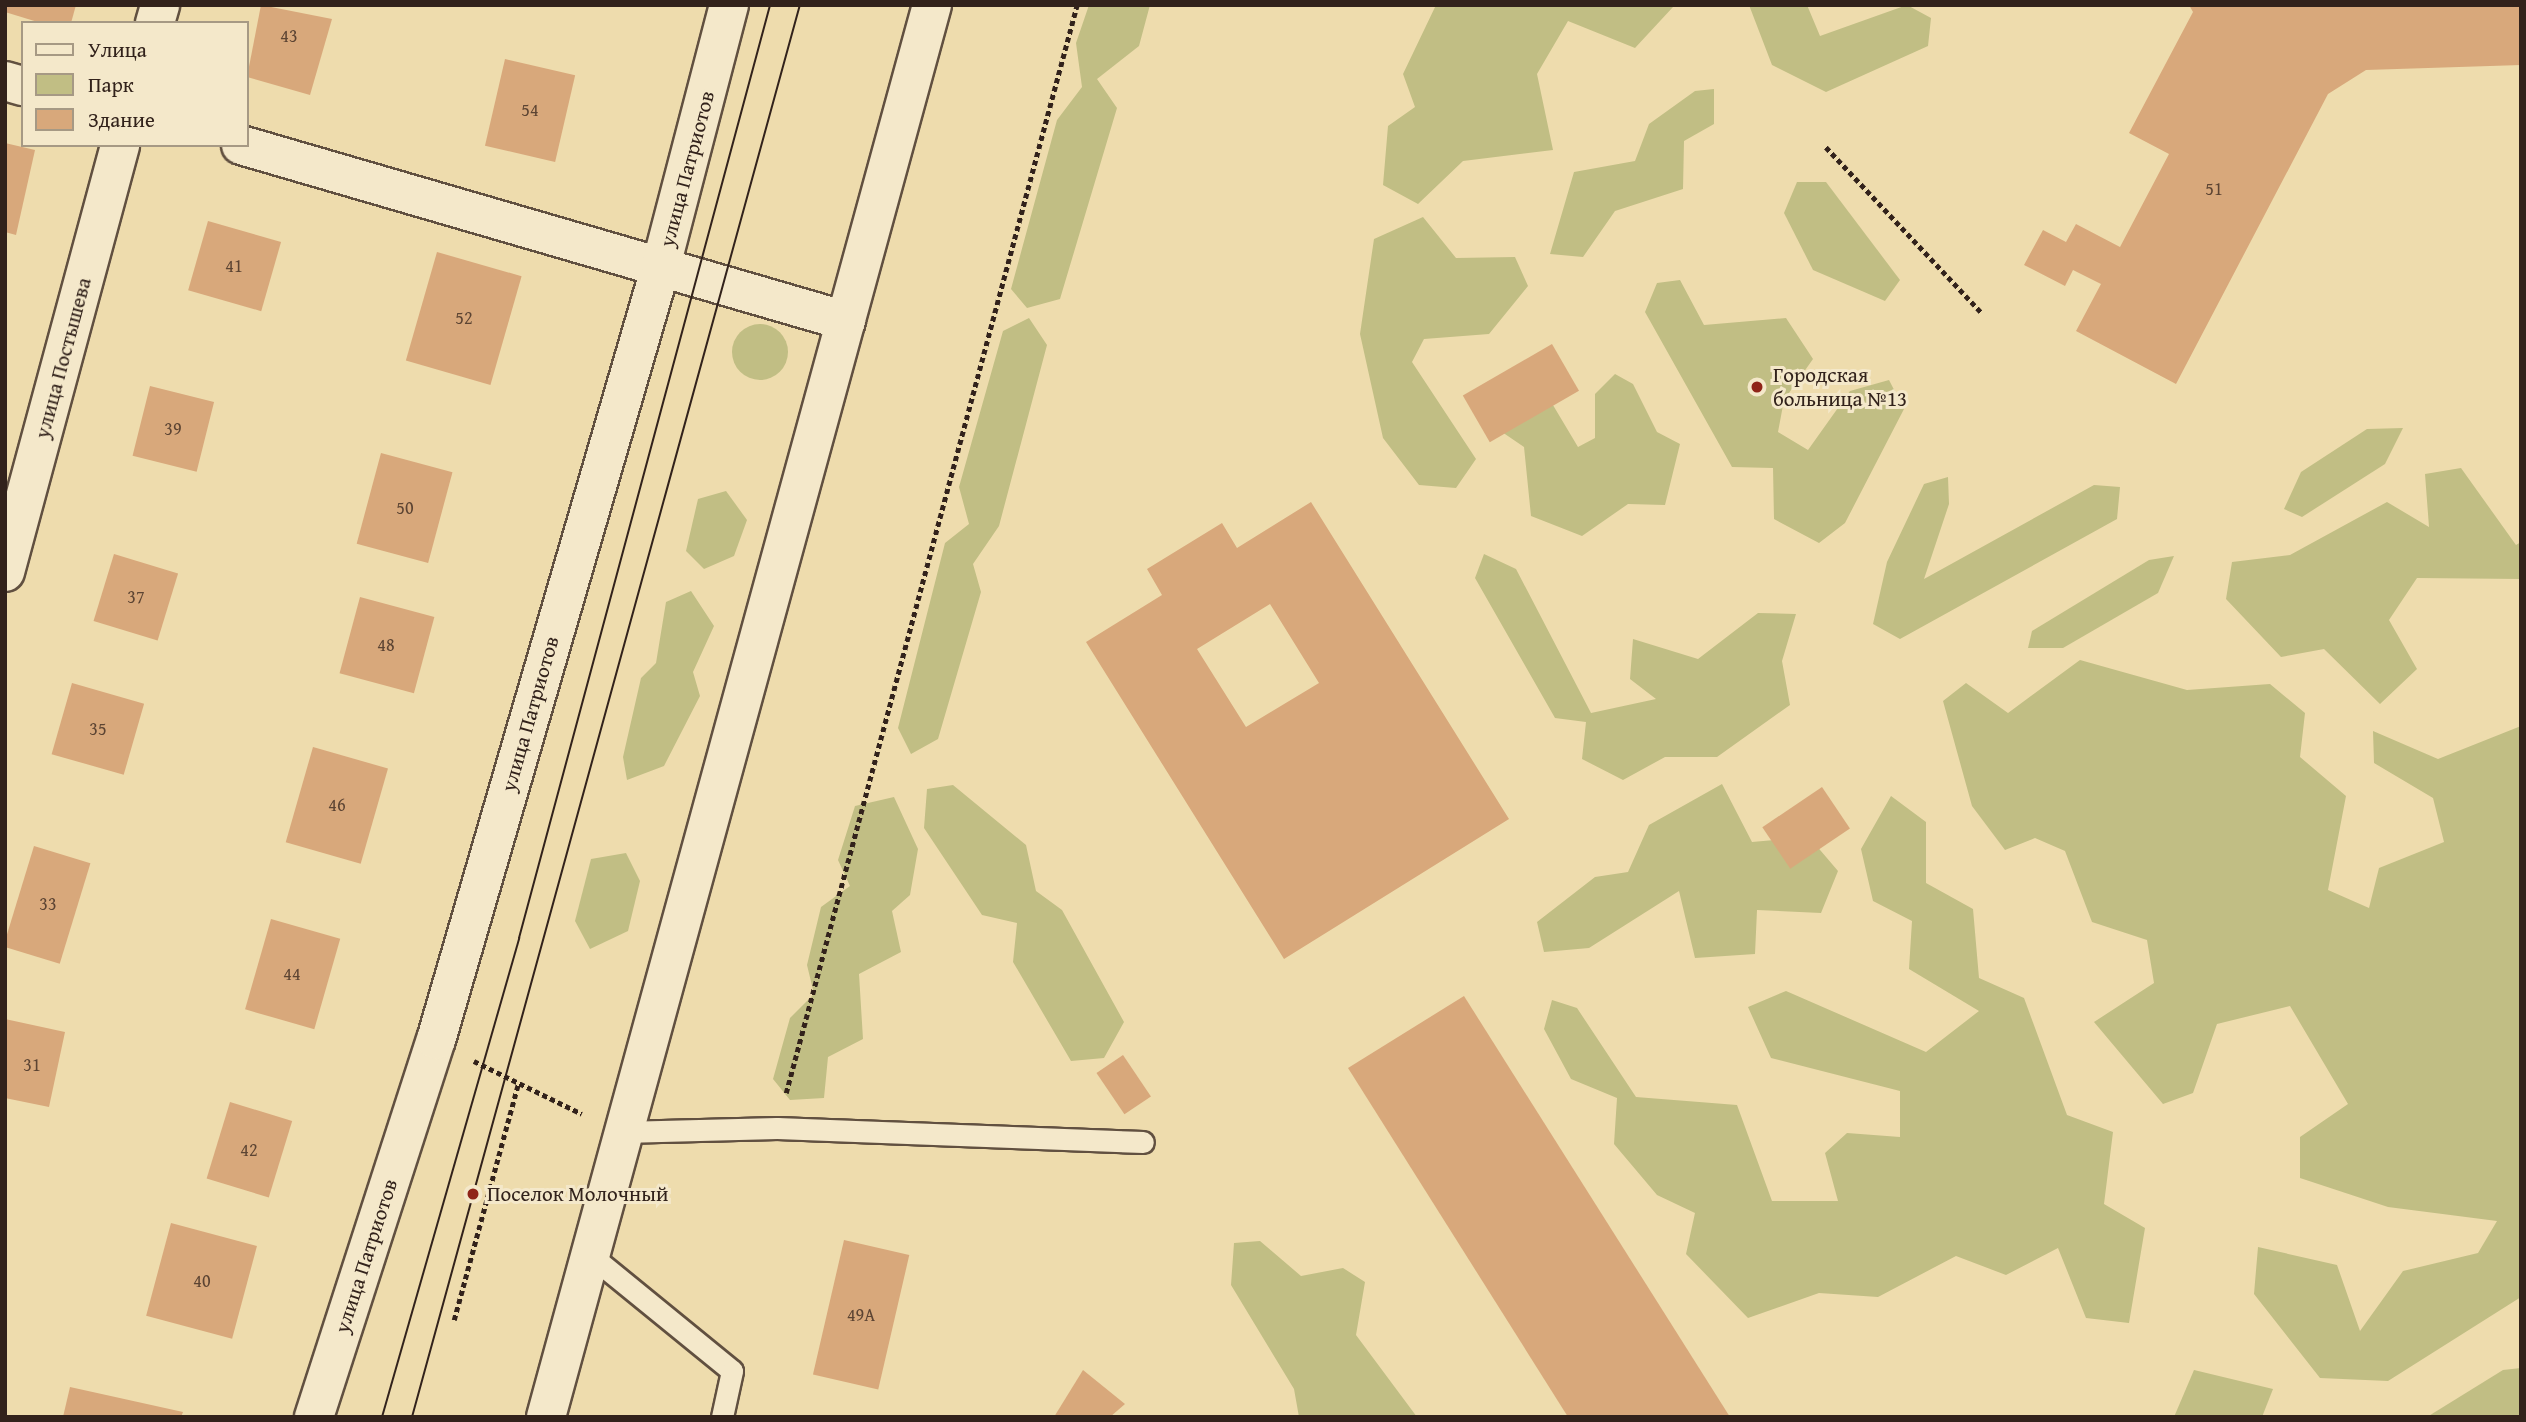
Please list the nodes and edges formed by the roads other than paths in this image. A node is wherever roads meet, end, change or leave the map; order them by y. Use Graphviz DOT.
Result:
graph roads {
  1 [pos="729,5"];
  2 [pos="932,5"];
  3 [pos="119,147"];
  4 [pos="248,147"];
  5 [pos="661,266"];
  6 [pos="846,321"];
  7 [pos="5,572"];
  8 [pos="622,1132"];
  9 [pos="1143,1142"];
  10 [pos="590,1255"];
  11 [pos="314,1417"];
  12 [pos="546,1417"];
  13 [pos="723,1417"];
  1 -- 5 [label="street, улица Патриотов"];
  2 -- 6 [label="street"];
  3 -- 7 [label="street, улица Постышева"];
  4 -- 5 [label="street"];
  5 -- 6 [label="street"];
  5 -- 11 [label="street, улица Патриотов"];
  6 -- 8 [label="street"];
  8 -- 9 [label="lane"];
  8 -- 10 [label="street"];
  10 -- 12 [label="street"];
  10 -- 13 [label="lane"];
}
